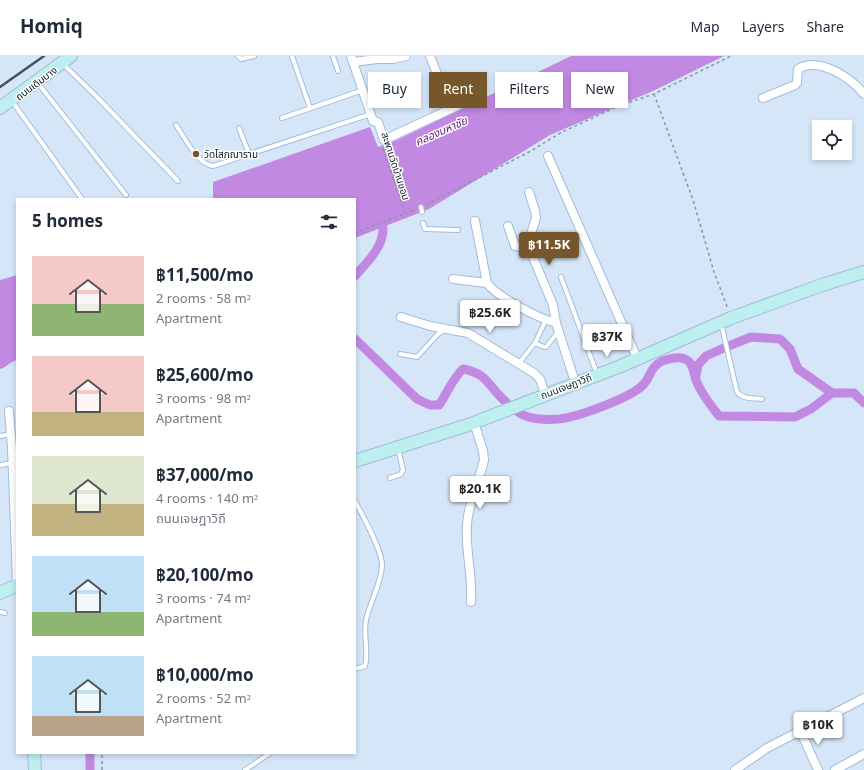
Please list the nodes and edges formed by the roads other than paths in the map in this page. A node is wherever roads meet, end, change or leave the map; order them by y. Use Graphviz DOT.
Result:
graph roads {
  1 [pos="238,56"];
  2 [pos="254,56"];
  3 [pos="292,56"];
  4 [pos="333,56"];
  5 [pos="406,56"];
  6 [pos="430,56"];
  7 [pos="352,59"];
  8 [pos="66,60"];
  9 [pos="338,71"];
  10 [pos="36,82"];
  11 [pos="364,90"];
  12 [pos="864,94"];
  13 [pos="763,98"];
  14 [pos="12,100"];
  15 [pos="0,108"];
  16 [pos="310,108"];
  17 [pos="371,114"];
  18 [pos="282,118"];
  19 [pos="176,125"];
  20 [pos="239,128"];
  21 [pos="249,154"];
  22 [pos="548,156"];
  23 [pos="178,182"];
  24 [pos="529,192"];
  25 [pos="126,195"];
  26 [pos="81,198"];
  27 [pos="421,207"];
  28 [pos="422,212"];
  29 [pos="476,221"];
  30 [pos="423,223"];
  31 [pos="508,226"];
  32 [pos="458,230"];
  33 [pos="530,250"];
  34 [pos="864,272"];
  35 [pos="561,277"];
  36 [pos="454,279"];
  37 [pos="487,283"];
  38 [pos="401,317"];
  39 [pos="726,320"];
  40 [pos="556,323"];
  41 [pos="544,324"];
  42 [pos="446,329"];
  43 [pos="558,332"];
  44 [pos="535,343"];
  45 [pos="400,354"];
  46 [pos="637,358"];
  47 [pos="519,363"];
  48 [pos="597,374"];
  49 [pos="575,382"];
  50 [pos="545,394"];
  51 [pos="762,399"];
  52 [pos="9,411"];
  53 [pos="474,422"];
  54 [pos="12,434"];
  55 [pos="0,436"];
  56 [pos="398,448"];
  57 [pos="356,461"];
  58 [pos="13,463"];
  59 [pos="0,465"];
  60 [pos="390,478"];
  61 [pos="356,503"];
  62 [pos="16,554"];
  63 [pos="16,585"];
  64 [pos="0,593"];
  65 [pos="471,602"];
  66 [pos="0,612"];
  67 [pos="6,613"];
  68 [pos="356,668"];
  69 [pos="864,698"];
  70 [pos="800,730"];
  71 [pos="34,754"];
  72 [pos="269,754"];
  73 [pos="864,754"];
  74 [pos="35,770"];
  75 [pos="245,770"];
  76 [pos="735,770"];
  77 [pos="818,770"];
  78 [pos="835,770"];
  1 -- 2 [label="lane"];
  3 -- 16 [label="lane"];
  4 -- 9 [label="lane"];
  5 -- 7 [label="street"];
  6 -- 17 [label="street"];
  7 -- 11 [label="street"];
  8 -- 10 [label="street, ถนนเดิมบาง"];
  8 -- 23 [label="lane"];
  10 -- 14 [label="street, ถนนเดิมบาง"];
  10 -- 25 [label="lane"];
  11 -- 16 [label="lane"];
  11 -- 17 [label="street"];
  12 -- 13 [label="street"];
  14 -- 15 [label="street, ถนนเดิมบาง"];
  14 -- 26 [label="lane"];
  16 -- 18 [label="lane"];
  17 -- 21 [label="lane"];
  19 -- 21 [label="lane"];
  20 -- 21 [label="lane"];
  22 -- 46 [label="street"];
  24 -- 33 [label="street"];
  27 -- 28 [label="lane"];
  29 -- 37 [label="street"];
  30 -- 32 [label="lane"];
  31 -- 33 [label="street"];
  33 -- 40 [label="street"];
  34 -- 39 [label="street, ถนนเจษฎาวิถี"];
  35 -- 48 [label="lane"];
  36 -- 37 [label="street"];
  37 -- 40 [label="street"];
  38 -- 42 [label="street"];
  39 -- 46 [label="street, ถนนเจษฎาวิถี"];
  39 -- 51 [label="lane"];
  40 -- 43 [label="street"];
  41 -- 44 [label="lane"];
  42 -- 45 [label="lane"];
  42 -- 47 [label="street"];
  43 -- 44 [label="lane"];
  43 -- 49 [label="street"];
  44 -- 47 [label="lane"];
  46 -- 48 [label="street, ถนนเจษฎาวิถี"];
  47 -- 50 [label="street"];
  48 -- 49 [label="street, ถนนเจษฎาวิถี"];
  49 -- 50 [label="street, ถนนเจษฎาวิถี"];
  50 -- 53 [label="street, ถนนเจษฎาวิถี"];
  52 -- 54 [label="street"];
  53 -- 56 [label="street, ถนนเจษฎาวิถี"];
  53 -- 65 [label="street"];
  54 -- 55 [label="lane"];
  54 -- 58 [label="street"];
  56 -- 57 [label="street, ถนนเจษฎาวิถี"];
  56 -- 60 [label="lane"];
  58 -- 59 [label="lane"];
  58 -- 62 [label="street"];
  61 -- 68 [label="lane"];
  63 -- 64 [label="street"];
  66 -- 67 [label="lane"];
  69 -- 70 [label="street"];
  70 -- 76 [label="street"];
  70 -- 77 [label="street"];
  71 -- 74 [label="street"];
  72 -- 75 [label="lane"];
  73 -- 78 [label="street"];
}
